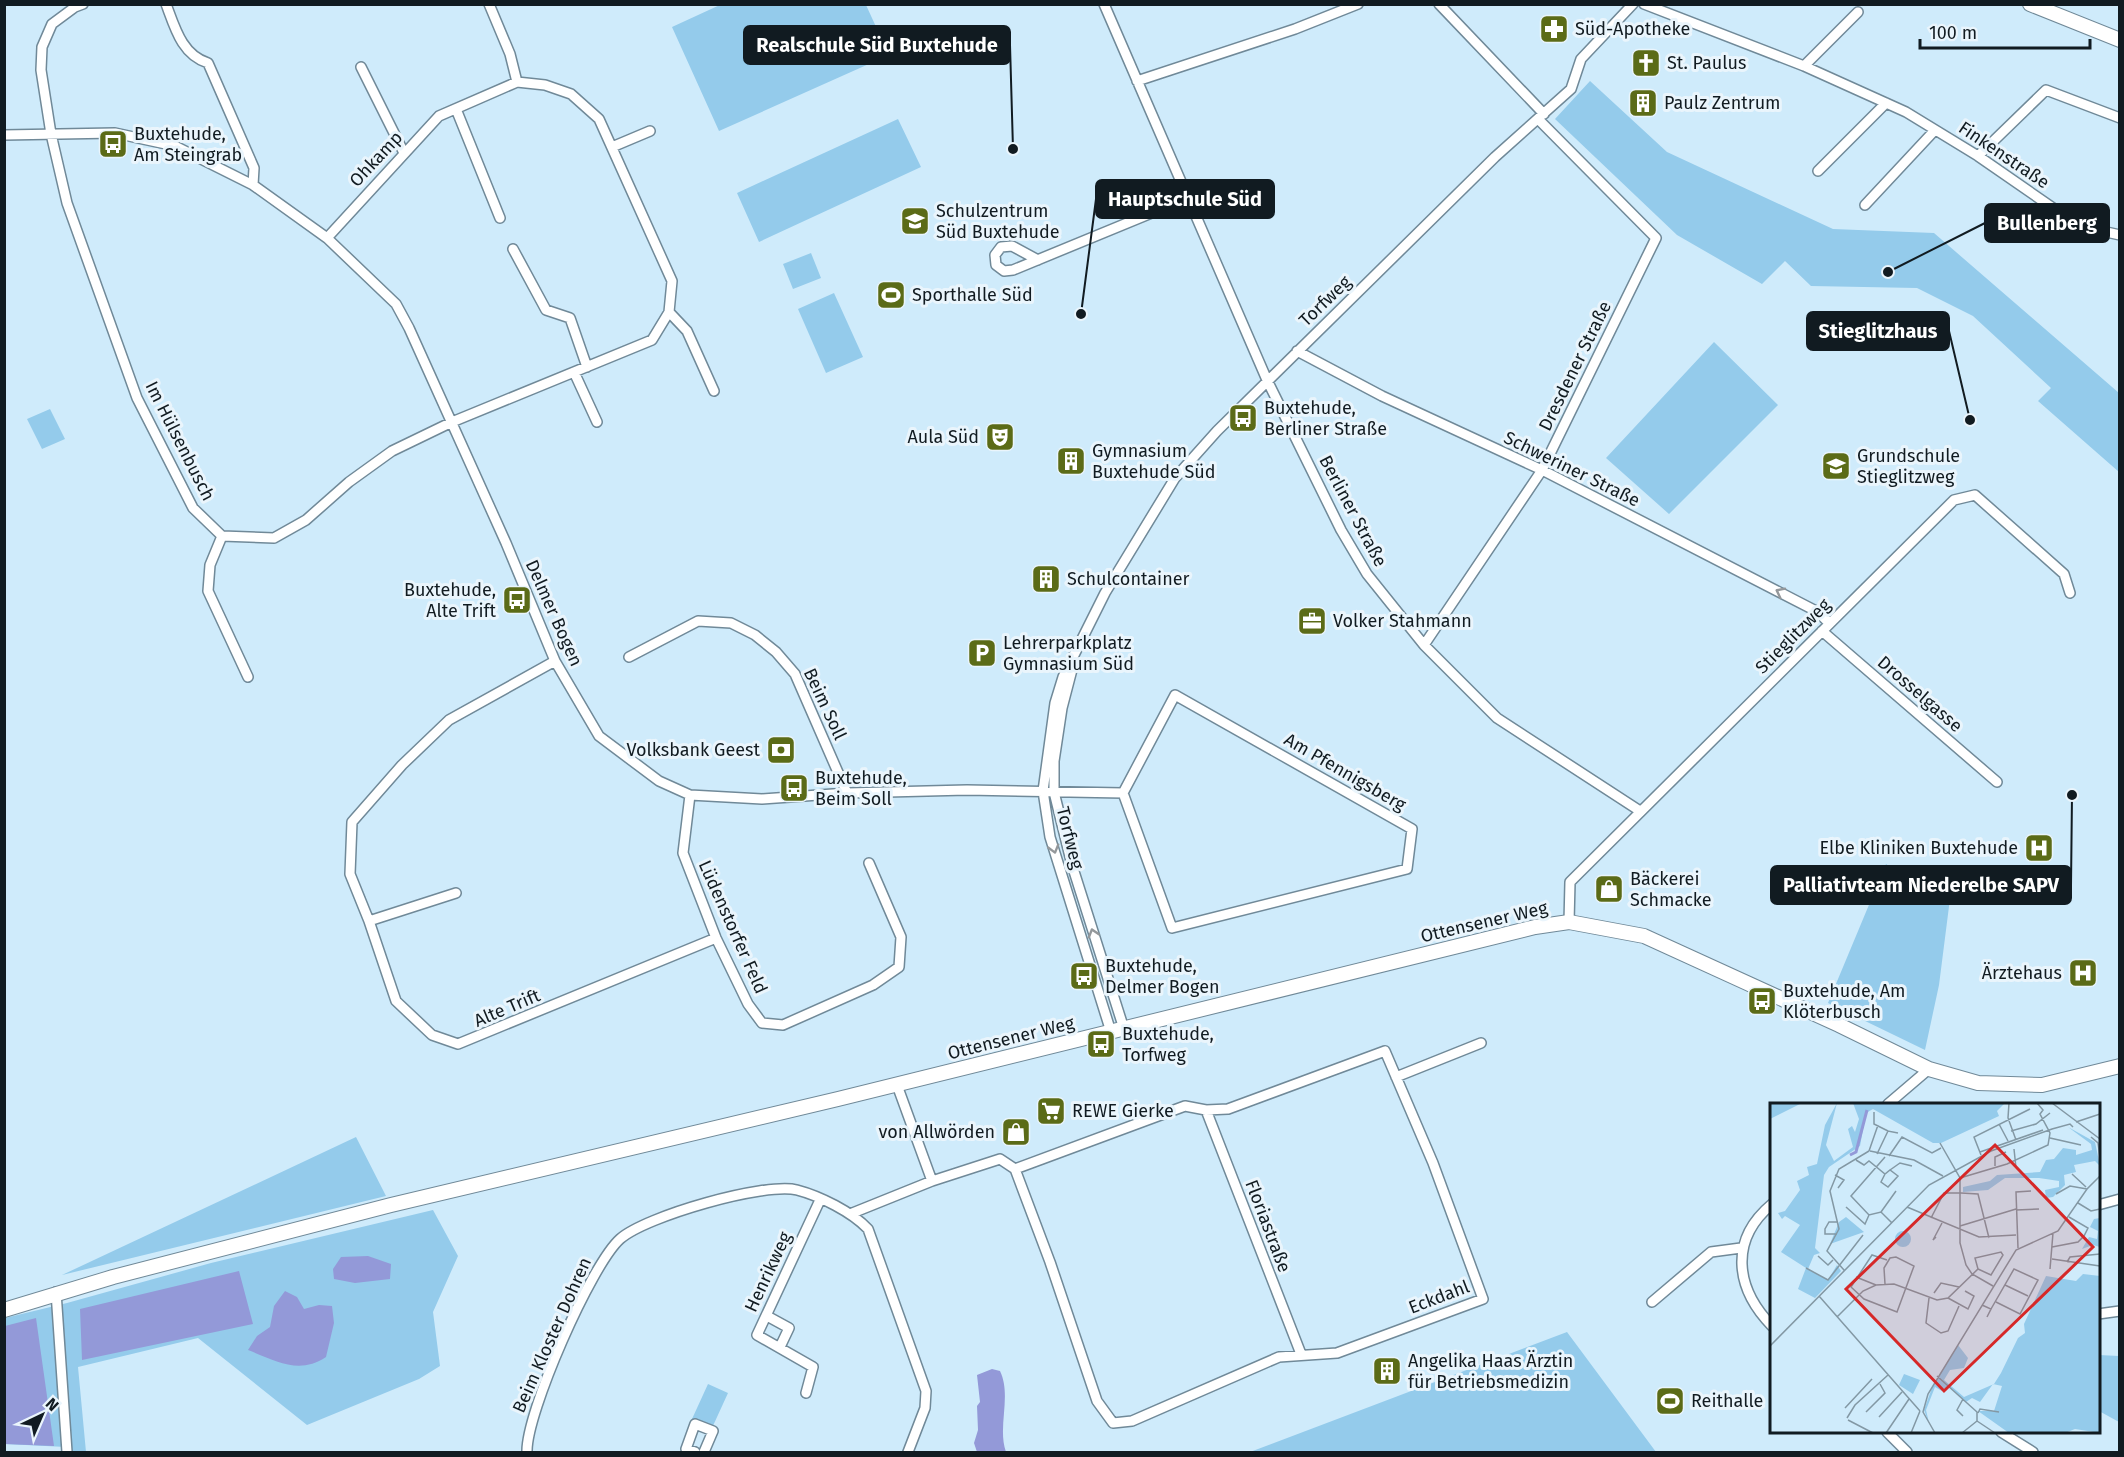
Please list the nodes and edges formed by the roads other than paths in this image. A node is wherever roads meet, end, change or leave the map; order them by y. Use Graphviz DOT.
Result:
graph roads {
  1 [pos="83,4"];
  2 [pos="166,4"];
  3 [pos="489,4"];
  4 [pos="1104,4"];
  5 [pos="1358,4"];
  6 [pos="1439,4"];
  7 [pos="1633,4"];
  8 [pos="1644,4"];
  9 [pos="2030,4"];
  10 [pos="1858,12"];
  11 [pos="2120,40"];
  12 [pos="1804,66"];
  13 [pos="361,67"];
  14 [pos="1137,81"];
  15 [pos="517,82"];
  16 [pos="1886,103"];
  17 [pos="456,109"];
  18 [pos="1541,117"];
  19 [pos="2120,118"];
  20 [pos="1935,130"];
  21 [pos="650,131"];
  22 [pos="51,134"];
  23 [pos="4,135"];
  24 [pos="612,147"];
  25 [pos="404,153"];
  26 [pos="1978,156"];
  27 [pos="1818,171"];
  28 [pos="253,185"];
  29 [pos="1188,198"];
  30 [pos="1865,205"];
  31 [pos="500,218"];
  32 [pos="2120,235"];
  33 [pos="327,238"];
  34 [pos="513,249"];
  35 [pos="1038,260"];
  36 [pos="669,312"];
  37 [pos="1297,351"];
  38 [pos="588,367"];
  39 [pos="574,372"];
  40 [pos="1267,380"];
  41 [pos="714,391"];
  42 [pos="452,422"];
  43 [pos="597,422"];
  44 [pos="1542,470"];
  45 [pos="222,536"];
  46 [pos="2070,593"];
  47 [pos="1829,623"];
  48 [pos="1822,631"];
  49 [pos="1424,645"];
  50 [pos="1077,651"];
  51 [pos="629,657"];
  52 [pos="555,661"];
  53 [pos="248,677"];
  54 [pos="1997,782"];
  55 [pos="1043,791"];
  56 [pos="1054,792"];
  57 [pos="848,793"];
  58 [pos="1123,793"];
  59 [pos="690,795"];
  60 [pos="1640,812"];
  61 [pos="869,863"];
  62 [pos="456,893"];
  63 [pos="369,921"];
  64 [pos="1569,922"];
  65 [pos="716,938"];
  66 [pos="1118,1030"];
  67 [pos="1481,1043"];
  68 [pos="2120,1066"];
  69 [pos="1929,1069"];
  70 [pos="1396,1077"];
  71 [pos="897,1085"];
  72 [pos="1889,1103"];
  73 [pos="1206,1110"];
  74 [pos="1015,1169"];
  75 [pos="932,1181"];
  76 [pos="2120,1199"];
  77 [pos="820,1200"];
  78 [pos="2100,1204"];
  79 [pos="1770,1206"];
  80 [pos="850,1214"];
  81 [pos="1741,1248"];
  82 [pos="56,1292"];
  83 [pos="1652,1302"];
  84 [pos="4,1310"];
  85 [pos="2120,1311"];
  86 [pos="2100,1314"];
  87 [pos="767,1316"];
  88 [pos="1770,1324"];
  89 [pos="780,1347"];
  90 [pos="1301,1354"];
  91 [pos="806,1393"];
  92 [pos="1889,1433"];
  93 [pos="2004,1433"];
  94 [pos="67,1452"];
  95 [pos="527,1452"];
  96 [pos="695,1452"];
  97 [pos="704,1452"];
  98 [pos="908,1452"];
  99 [pos="1907,1452"];
  100 [pos="2033,1452"];
  1 -- 22 [label="street, Im Hülsenbusch"];
  2 -- 28 [label="street"];
  3 -- 15 [label="street"];
  4 -- 14 [label="street, Berliner Straße"];
  5 -- 14 [label="street"];
  6 -- 18 [label="street"];
  7 -- 18 [label="street, Torfweg"];
  8 -- 12 [label="street, Finkenstraße"];
  9 -- 11 [label="street"];
  10 -- 12 [label="street"];
  12 -- 16 [label="street, Finkenstraße"];
  13 -- 25 [label="street"];
  14 -- 29 [label="street, Berliner Straße"];
  15 -- 17 [label="street, Ohkamp"];
  15 -- 24 [label="street"];
  16 -- 20 [label="street, Finkenstraße"];
  16 -- 27 [label="street"];
  17 -- 25 [label="street, Ohkamp"];
  17 -- 31 [label="street"];
  18 -- 37 [label="street, Torfweg"];
  18 -- 44 [label="street, Dresdener Straße"];
  19 -- 26 [label="street"];
  20 -- 26 [label="street, Finkenstraße"];
  20 -- 30 [label="street, Finkenstraße"];
  21 -- 24 [label="street"];
  22 -- 23 [label="street, Delmer Bogen"];
  22 -- 28 [label="street, Delmer Bogen"];
  22 -- 45 [label="street, Im Hülsenbusch"];
  24 -- 36 [label="street"];
  25 -- 33 [label="street, Ohkamp"];
  26 -- 32 [label="street, Finkenstraße"];
  28 -- 33 [label="street, Delmer Bogen"];
  29 -- 35 [label="street"];
  29 -- 40 [label="street, Berliner Straße"];
  33 -- 42 [label="street, Delmer Bogen"];
  34 -- 38 [label="street"];
  36 -- 38 [label="street"];
  36 -- 41 [label="street"];
  37 -- 40 [label="street, Torfweg"];
  37 -- 44 [label="street, Schweriner Straße"];
  38 -- 39 [label="street"];
  39 -- 42 [label="street"];
  39 -- 43 [label="street"];
  40 -- 49 [label="street, Berliner Straße"];
  40 -- 50 [label="street, Torfweg"];
  42 -- 45 [label="street"];
  42 -- 52 [label="street, Delmer Bogen"];
  47 -- 44 [label="street, Schweriner Straße, one-way"];
  44 -- 49 [label="street, Dresdener Straße"];
  45 -- 53 [label="street"];
  46 -- 47 [label="street, Stieglitzweg"];
  47 -- 48 [label="street, Stieglitzweg"];
  48 -- 54 [label="street, Drosselgasse"];
  48 -- 60 [label="street, Stieglitzweg"];
  49 -- 60 [label="street, Berliner Straße"];
  50 -- 55 [label="street, Torfweg"];
  50 -- 56 [label="street, Torfweg"];
  51 -- 57 [label="street, Beim Soll"];
  52 -- 59 [label="street, Delmer Bogen"];
  52 -- 63 [label="street, Alte Trift"];
  55 -- 56 [label="street, Delmer Bogen"];
  55 -- 57 [label="street, Delmer Bogen"];
  55 -- 66 [label="street, Torfweg, one-way"];
  56 -- 58 [label="street"];
  66 -- 56 [label="street, Torfweg, one-way"];
  57 -- 59 [label="street, Delmer Bogen"];
  58 -- 58 [label="street, Am Pfennigsberg"];
  59 -- 65 [label="street, Lüdenstorfer Feld"];
  60 -- 64 [label="street, Stieglitzweg"];
  61 -- 65 [label="street, Lüdenstorfer Feld"];
  62 -- 63 [label="street"];
  63 -- 65 [label="street, Alte Trift"];
  64 -- 66 [label="street, Ottensener Weg"];
  64 -- 69 [label="street, Ottensener Weg"];
  66 -- 71 [label="street, Ottensener Weg"];
  67 -- 70 [label="street"];
  68 -- 69 [label="street, Ottensener Weg"];
  69 -- 72 [label="street"];
  70 -- 73 [label="street, Eckdahl"];
  70 -- 90 [label="street, Eckdahl"];
  71 -- 75 [label="street"];
  71 -- 82 [label="street, Ottensener Weg"];
  73 -- 74 [label="street, Eckdahl"];
  73 -- 90 [label="street, Floriastraße"];
  74 -- 75 [label="street"];
  74 -- 90 [label="street, Eckdahl"];
  75 -- 80 [label="street"];
  76 -- 78 [label="street"];
  77 -- 80 [label="street, Beim Kloster Dohren"];
  77 -- 87 [label="street, Henrikweg"];
  77 -- 95 [label="street, Beim Kloster Dohren"];
  79 -- 81 [label="street"];
  80 -- 98 [label="street, Beim Kloster Dohren"];
  81 -- 83 [label="street"];
  81 -- 88 [label="street"];
  82 -- 84 [label="street, Ottensener Weg"];
  82 -- 94 [label="street"];
  85 -- 86 [label="street"];
  87 -- 89 [label="street"];
  87 -- 89 [label="street, Henrikweg"];
  89 -- 91 [label="street"];
  92 -- 99 [label="street"];
  93 -- 100 [label="street"];
  96 -- 97 [label="street"];
}
